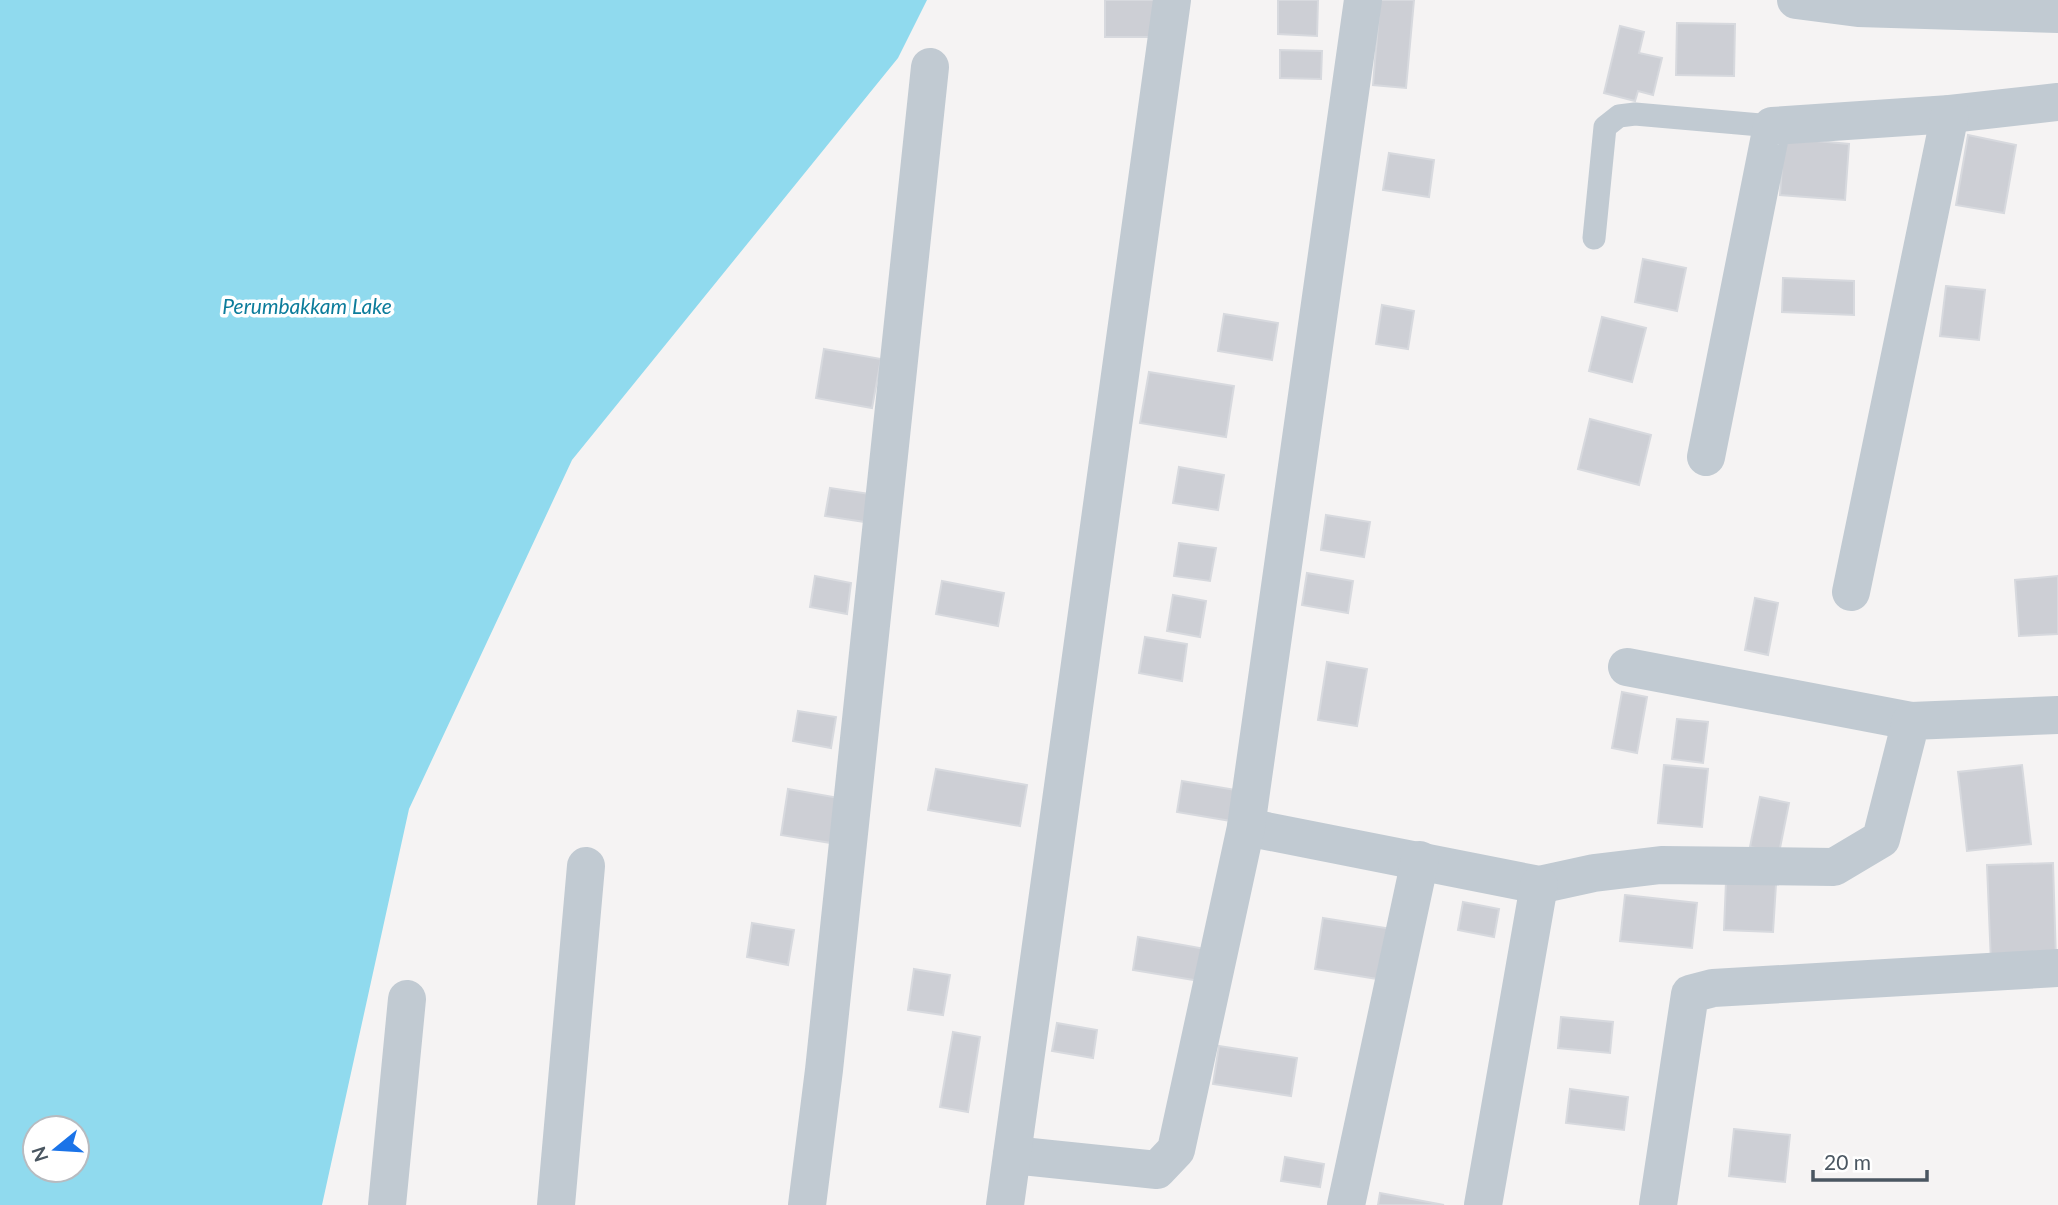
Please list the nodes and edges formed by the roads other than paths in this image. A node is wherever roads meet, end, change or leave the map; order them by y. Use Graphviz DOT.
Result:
graph roads {
  1 [pos="1172,0"];
  2 [pos="1363,0"];
  3 [pos="1796,0"];
  4 [pos="2058,14"];
  5 [pos="930,67"];
  6 [pos="2058,102"];
  7 [pos="1950,114"];
  8 [pos="1772,126"];
  9 [pos="1594,237"];
  10 [pos="1706,457"];
  11 [pos="1851,592"];
  12 [pos="1628,667"];
  13 [pos="2058,715"];
  14 [pos="1911,721"];
  15 [pos="1246,827"];
  16 [pos="1420,860"];
  17 [pos="586,866"];
  18 [pos="1538,885"];
  19 [pos="2058,968"];
  20 [pos="407,999"];
  21 [pos="1013,1155"];
  22 [pos="387,1205"];
  23 [pos="556,1205"];
  24 [pos="807,1205"];
  25 [pos="1005,1205"];
  26 [pos="1346,1205"];
  27 [pos="1483,1205"];
  28 [pos="1658,1205"];
  1 -- 21 [label="street"];
  2 -- 15 [label="street"];
  3 -- 4 [label="street"];
  5 -- 24 [label="street"];
  6 -- 7 [label="street"];
  7 -- 8 [label="street"];
  7 -- 11 [label="street"];
  8 -- 9 [label="lane"];
  8 -- 10 [label="street"];
  12 -- 14 [label="street"];
  13 -- 14 [label="street"];
  14 -- 18 [label="street"];
  15 -- 16 [label="street"];
  15 -- 21 [label="street"];
  16 -- 18 [label="street"];
  16 -- 26 [label="street"];
  17 -- 23 [label="street"];
  18 -- 27 [label="street"];
  19 -- 28 [label="street"];
  20 -- 22 [label="street"];
  21 -- 25 [label="street"];
}
